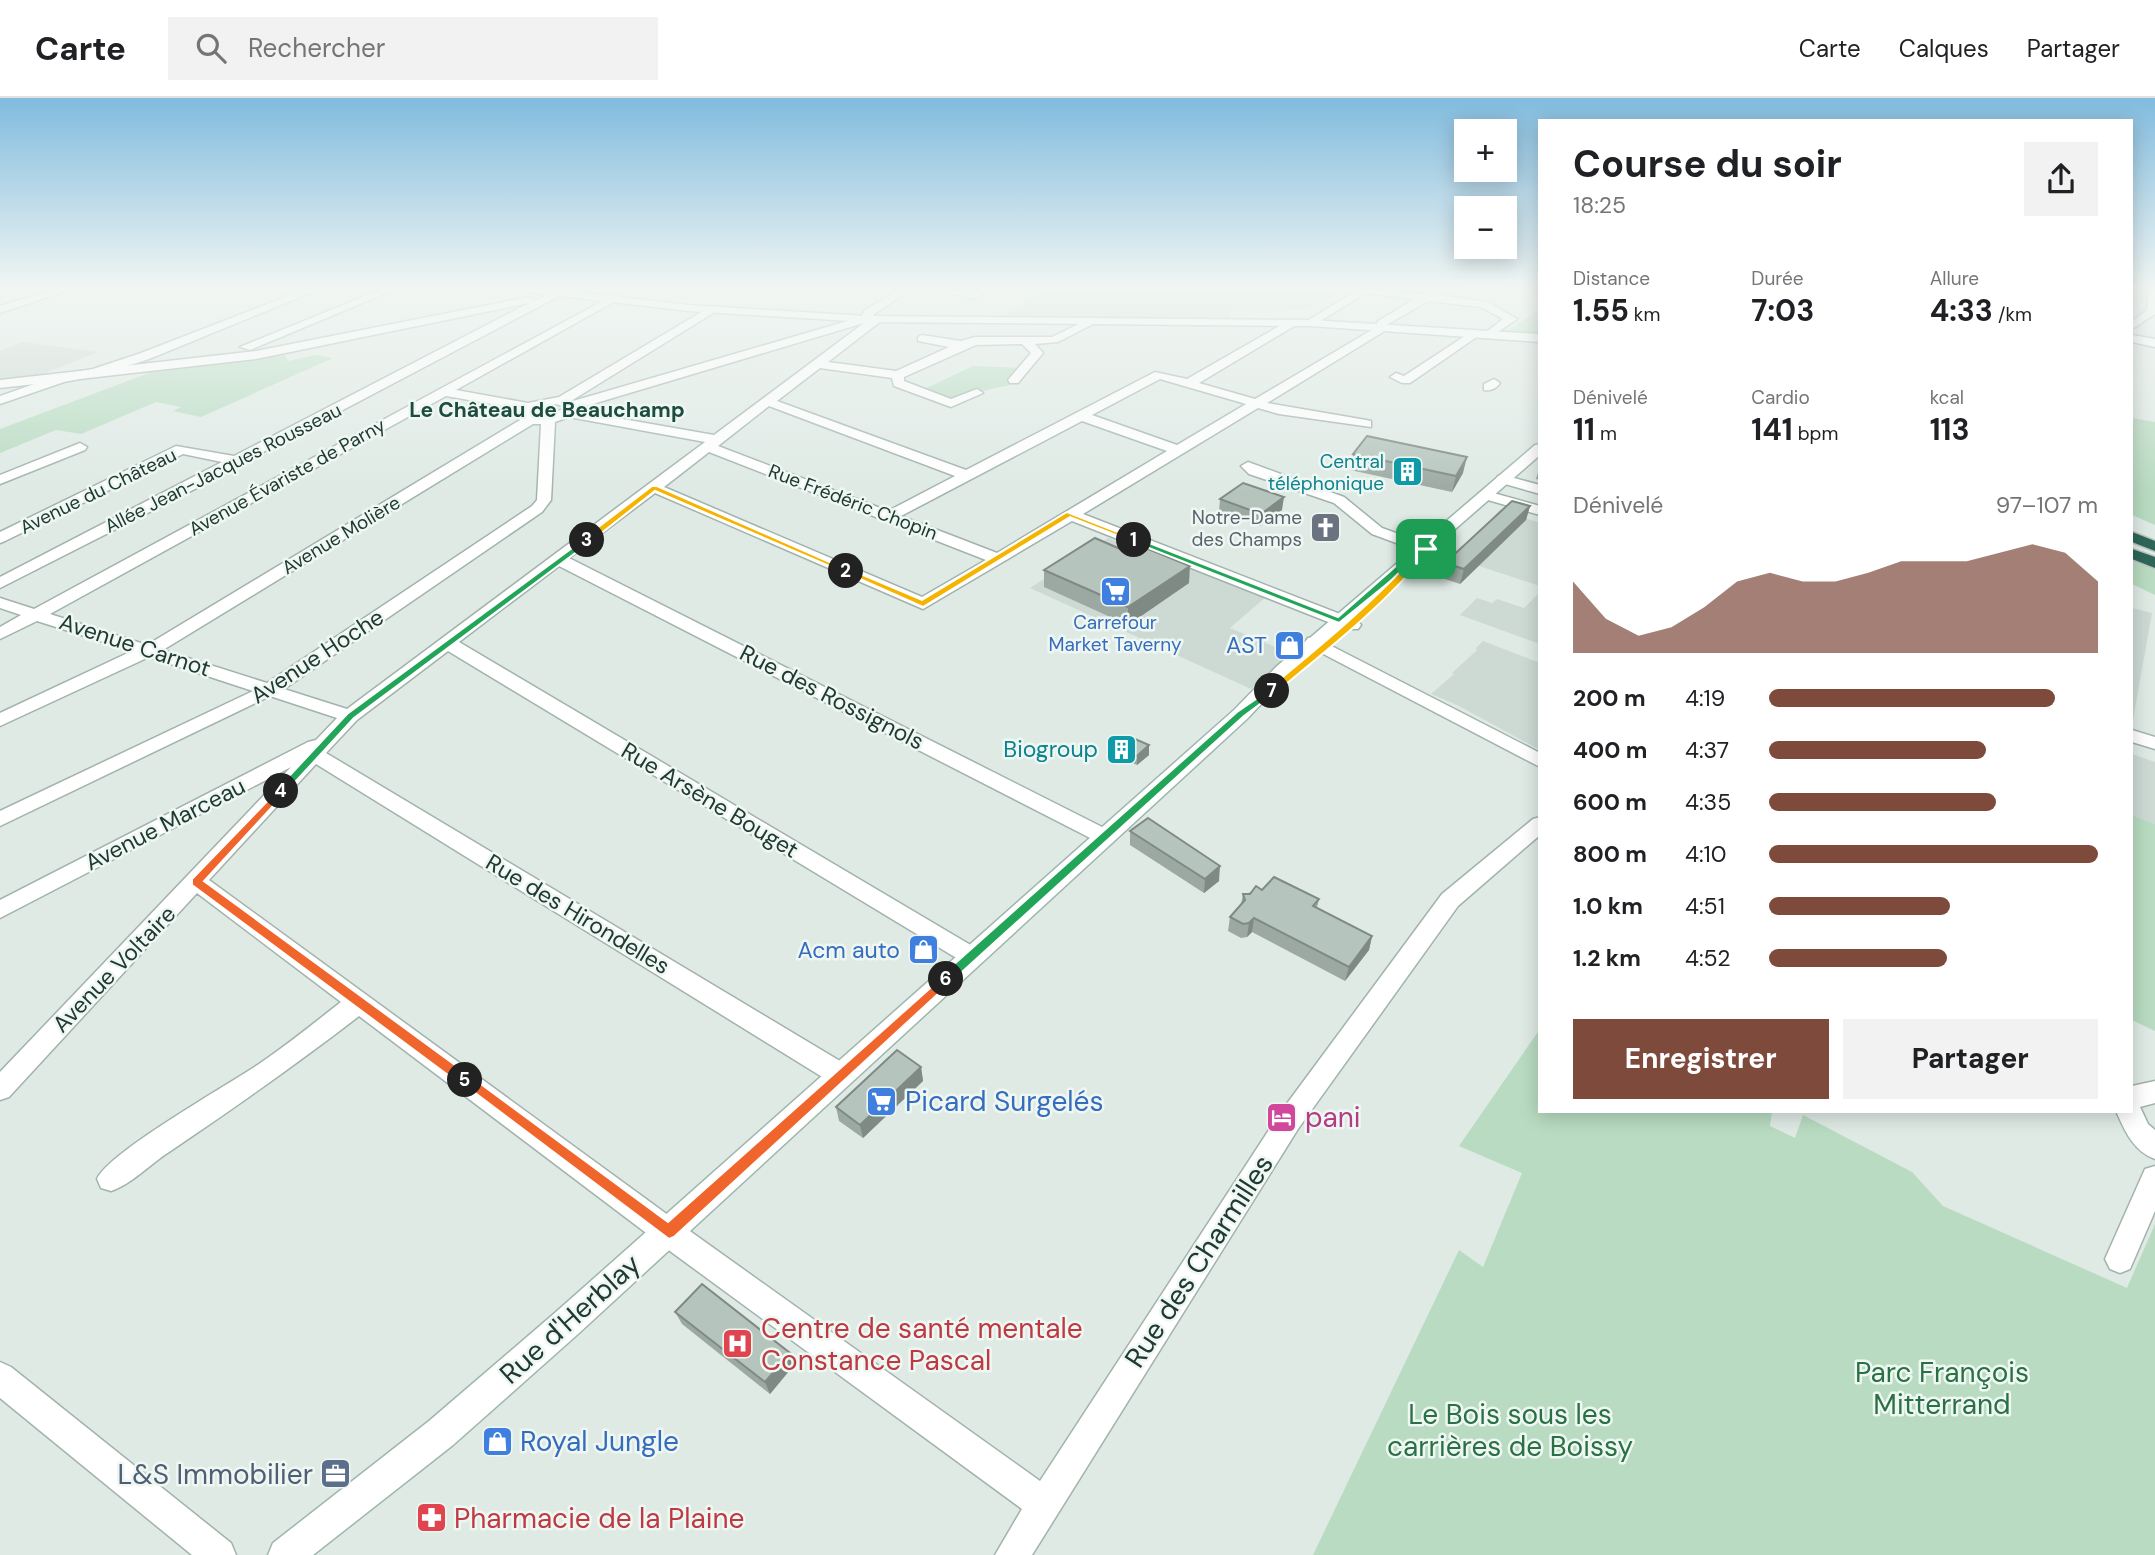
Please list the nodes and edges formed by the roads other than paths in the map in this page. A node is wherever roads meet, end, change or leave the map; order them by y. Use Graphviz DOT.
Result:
graph roads {
  1 [pos="142,357"];
  2 [pos="225,357"];
  3 [pos="239,357"];
  4 [pos="435,357"];
  5 [pos="504,357"];
  6 [pos="641,357"];
  7 [pos="739,357"];
  8 [pos="828,357"];
  9 [pos="936,357"];
  10 [pos="1035,357"];
  11 [pos="1234,357"];
  12 [pos="1333,357"];
  13 [pos="1441,357"];
  14 [pos="222,359"];
  15 [pos="820,364"];
  16 [pos="898,375"];
  17 [pos="1396,377"];
  18 [pos="61,379"];
  19 [pos="1014,380"];
  20 [pos="0,384"];
  21 [pos="1188,384"];
  22 [pos="445,392"];
  23 [pos="977,393"];
  24 [pos="0,400"];
  25 [pos="769,402"];
  26 [pos="1253,404"];
  27 [pos="566,407"];
  28 [pos="529,413"];
  29 [pos="1082,416"];
  30 [pos="548,420"];
  31 [pos="1366,424"];
  32 [pos="713,443"];
  33 [pos="80,447"];
  34 [pos="1177,450"];
  35 [pos="1538,450"];
  36 [pos="239,461"];
  37 [pos="1248,466"];
  38 [pos="967,475"];
  39 [pos="1503,479"];
  40 [pos="0,480"];
  41 [pos="655,488"];
  42 [pos="1538,489"];
  43 [pos="1486,495"];
  44 [pos="1538,510"];
  45 [pos="1069,514"];
  46 [pos="889,516"];
  47 [pos="2133,536"];
  48 [pos="0,538"];
  49 [pos="2155,544"];
  50 [pos="2133,548"];
  51 [pos="1426,549"];
  52 [pos="2133,554"];
  53 [pos="2155,557"];
  54 [pos="996,558"];
  55 [pos="560,560"];
  56 [pos="2155,564"];
  57 [pos="0,583"];
  58 [pos="0,603"];
  59 [pos="36,614"];
  60 [pos="1345,623"];
  61 [pos="0,634"];
  62 [pos="449,644"];
  63 [pos="1320,645"];
  64 [pos="151,649"];
  65 [pos="271,689"];
  66 [pos="350,716"];
  67 [pos="0,720"];
  68 [pos="2133,737"];
  69 [pos="330,739"];
  70 [pos="2155,743"];
  71 [pos="2133,749"];
  72 [pos="2155,751"];
  73 [pos="313,756"];
  74 [pos="1538,760"];
  75 [pos="0,819"];
  76 [pos="1538,826"];
  77 [pos="1103,836"];
  78 [pos="197,882"];
  79 [pos="0,910"];
  80 [pos="971,956"];
  81 [pos="360,1001"];
  82 [pos="841,1075"];
  83 [pos="0,1089"];
  84 [pos="2130,1113"];
  85 [pos="2155,1147"];
  86 [pos="2155,1178"];
  87 [pos="111,1180"];
  88 [pos="669,1232"];
  89 [pos="2120,1259"];
  90 [pos="0,1378"];
  91 [pos="1044,1504"];
  92 [pos="219,1555"];
  93 [pos="285,1555"];
  94 [pos="1012,1555"];
  1 -- 18 [label="street"];
  2 -- 14 [label="street"];
  3 -- 14 [label="street"];
  4 -- 36 [label="street, Allée Jean-Jacques Rousseau"];
  5 -- 22 [label="street, Avenue Évariste de Parny"];
  6 -- 27 [label="street"];
  7 -- 27 [label="street"];
  8 -- 15 [label="street, Avenue Voltaire"];
  9 -- 16 [label="street"];
  10 -- 19 [label="street"];
  11 -- 21 [label="street"];
  12 -- 26 [label="street"];
  13 -- 17 [label="street"];
  14 -- 18 [label="street"];
  15 -- 16 [label="street"];
  15 -- 25 [label="street, Avenue Voltaire"];
  16 -- 23 [label="street"];
  18 -- 20 [label="street"];
  18 -- 24 [label="street"];
  21 -- 26 [label="street"];
  21 -- 29 [label="street"];
  22 -- 28 [label="street"];
  22 -- 59 [label="street, Avenue Évariste de Parny"];
  25 -- 32 [label="street, Avenue Voltaire"];
  25 -- 38 [label="street"];
  26 -- 31 [label="street"];
  26 -- 34 [label="street"];
  27 -- 28 [label="street"];
  27 -- 30 [label="street"];
  27 -- 32 [label="street, Rue Frédéric Chopin"];
  28 -- 30 [label="street"];
  28 -- 64 [label="street, Avenue Molière"];
  29 -- 34 [label="street"];
  29 -- 38 [label="street"];
  30 -- 65 [label="street, Avenue Hoche"];
  32 -- 41 [label="street, Avenue Voltaire"];
  32 -- 46 [label="street, Rue Frédéric Chopin"];
  33 -- 40 [label="street"];
  34 -- 45 [label="street"];
  35 -- 39 [label="street, Rue d'Herblay"];
  36 -- 48 [label="street, Avenue du Château"];
  36 -- 57 [label="street, Allée Jean-Jacques Rousseau"];
  37 -- 51 [label="street"];
  38 -- 46 [label="street"];
  39 -- 42 [label="street"];
  39 -- 43 [label="street, Rue d'Herblay"];
  41 -- 54 [label="street"];
  41 -- 55 [label="street, Avenue Voltaire"];
  43 -- 44 [label="street"];
  43 -- 51 [label="street, Rue d'Herblay"];
  45 -- 54 [label="street"];
  45 -- 60 [label="street"];
  46 -- 54 [label="street, Rue Frédéric Chopin"];
  47 -- 49 [label="highway"];
  50 -- 53 [label="highway"];
  51 -- 60 [label="street, Rue d'Herblay"];
  52 -- 56 [label="highway"];
  55 -- 62 [label="street, Avenue Voltaire"];
  55 -- 77 [label="street, Rue des Rossignols"];
  58 -- 59 [label="street, Avenue Carnot"];
  59 -- 61 [label="street, Avenue Évariste de Parny"];
  59 -- 64 [label="street, Avenue Carnot"];
  60 -- 63 [label="street, Rue d'Herblay"];
  62 -- 66 [label="street, Avenue Voltaire"];
  62 -- 80 [label="street, Rue Arsène Bouget"];
  63 -- 74 [label="street"];
  63 -- 77 [label="street, Rue d'Herblay"];
  64 -- 65 [label="street, Avenue Carnot"];
  64 -- 67 [label="street, Avenue Molière"];
  65 -- 66 [label="street, Avenue Carnot"];
  65 -- 75 [label="street, Avenue Hoche"];
  66 -- 69 [label="street, Avenue Voltaire"];
  68 -- 70 [label="street"];
  69 -- 73 [label="street, Avenue Voltaire"];
  69 -- 79 [label="street, Avenue Marceau"];
  71 -- 72 [label="street"];
  73 -- 78 [label="street, Avenue Voltaire"];
  73 -- 82 [label="street, Rue des Hirondelles"];
  76 -- 91 [label="street, Rue des Charmilles"];
  77 -- 80 [label="street, Rue d'Herblay"];
  78 -- 81 [label="street"];
  78 -- 83 [label="street, Avenue Voltaire"];
  80 -- 82 [label="street, Rue d'Herblay"];
  81 -- 87 [label="street"];
  81 -- 88 [label="street"];
  82 -- 88 [label="street, Rue d'Herblay"];
  84 -- 85 [label="street"];
  86 -- 89 [label="street"];
  88 -- 91 [label="street"];
  88 -- 93 [label="street, Rue d'Herblay"];
  90 -- 92 [label="street"];
  91 -- 94 [label="street, Rue des Charmilles"];
}
